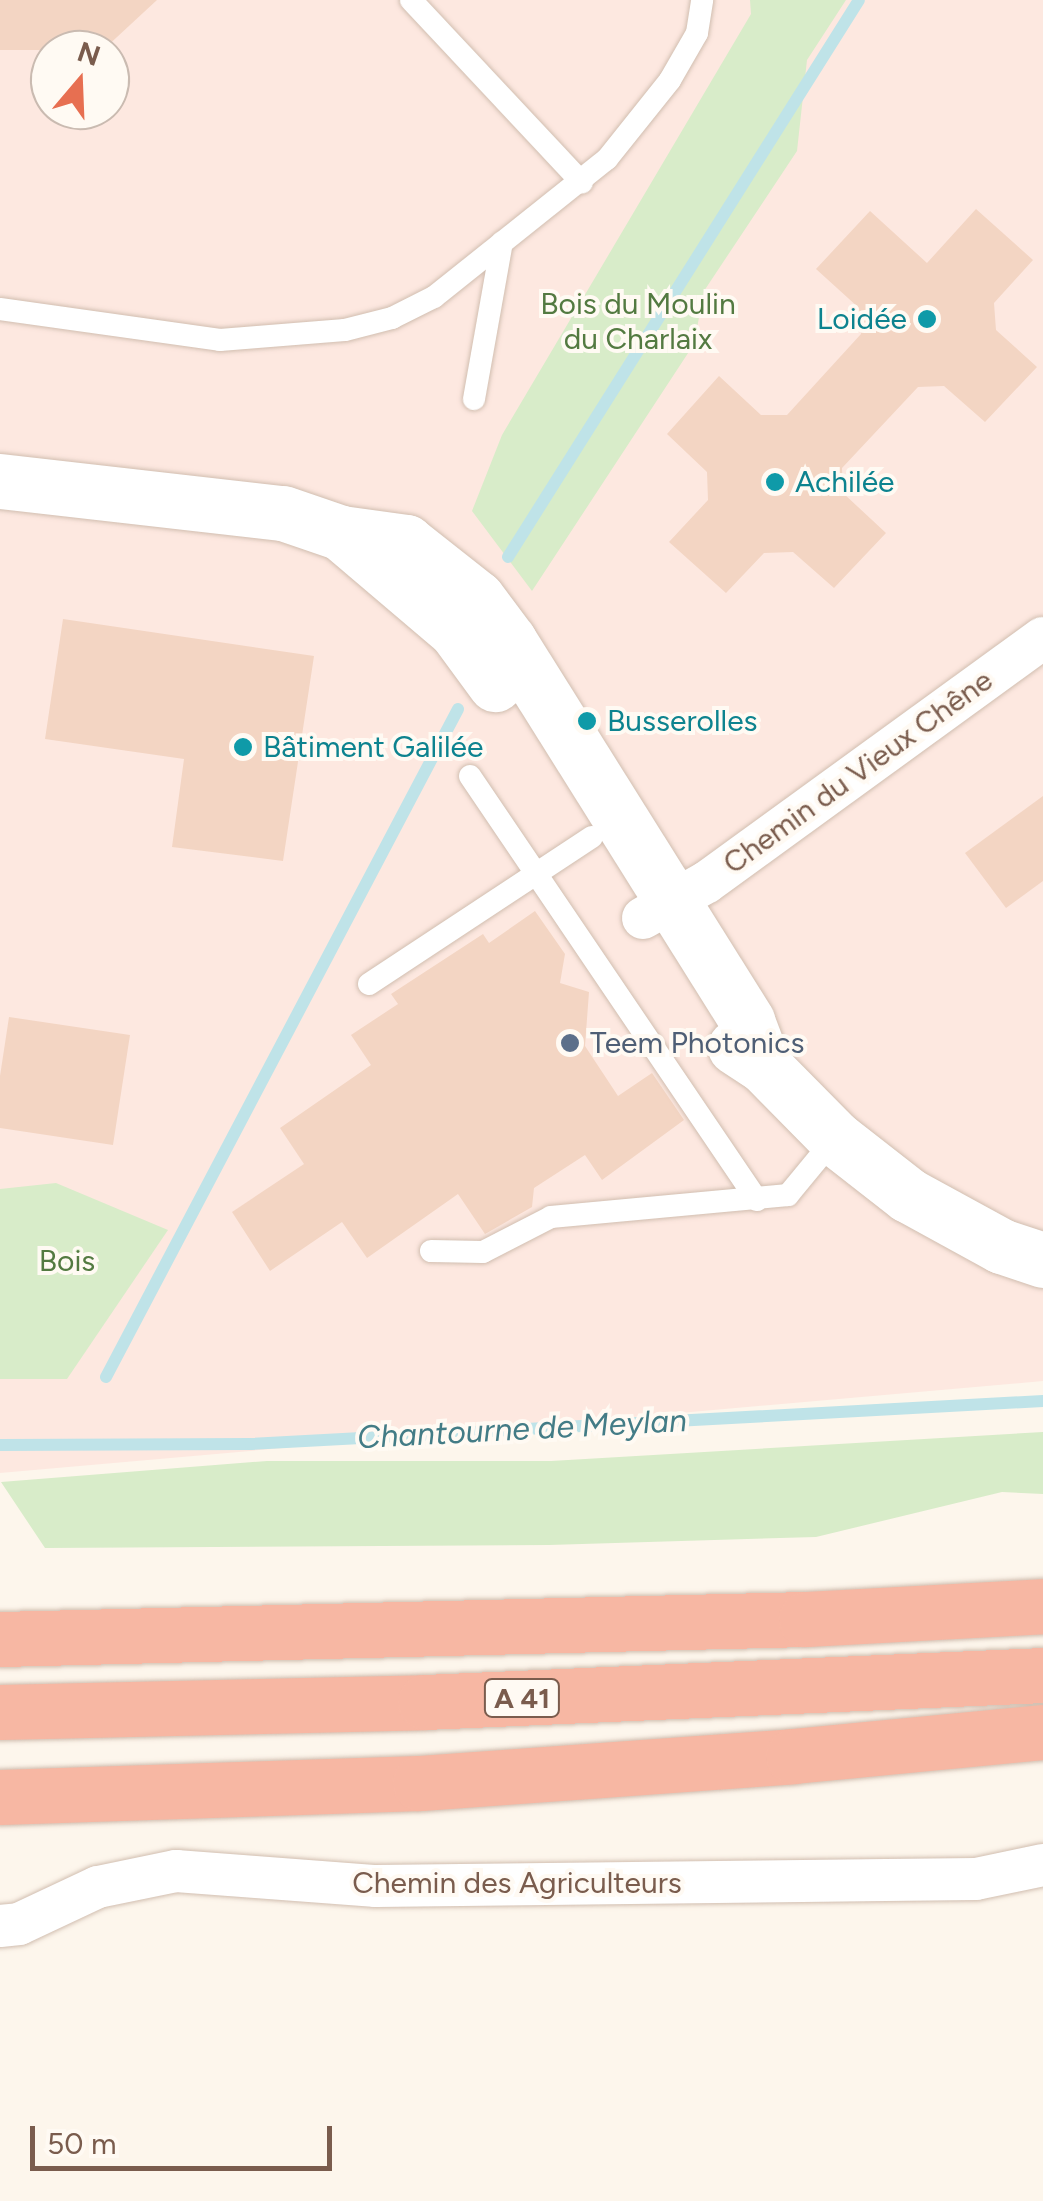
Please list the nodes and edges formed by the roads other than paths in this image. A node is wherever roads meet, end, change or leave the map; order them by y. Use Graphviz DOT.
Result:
graph roads {
  1 [pos="411,0"];
  2 [pos="702,0"];
  3 [pos="582,183"];
  4 [pos="502,242"];
  5 [pos="0,309"];
  6 [pos="474,399"];
  7 [pos="0,481"];
  8 [pos="341,533"];
  9 [pos="1043,638"];
  10 [pos="470,776"];
  11 [pos="592,836"];
  12 [pos="538,876"];
  13 [pos="657,910"];
  14 [pos="369,984"];
  15 [pos="835,1138"];
  16 [pos="757,1200"];
  17 [pos="430,1250"];
  18 [pos="1043,1260"];
  19 [pos="1043,1606"];
  20 [pos="0,1639"];
  21 [pos="1043,1674"];
  22 [pos="0,1712"];
  23 [pos="1043,1732"];
  24 [pos="0,1796"];
  25 [pos="1043,1865"];
  26 [pos="0,1926"];
  1 -- 3 [label="lane"];
  2 -- 3 [label="lane"];
  3 -- 4 [label="lane"];
  4 -- 5 [label="lane"];
  4 -- 6 [label="lane"];
  7 -- 8 [label="main road"];
  8 -- 11 [label="main road"];
  8 -- 13 [label="main road"];
  9 -- 13 [label="street, Chemin du Vieux Chêne"];
  10 -- 12 [label="lane"];
  11 -- 12 [label="lane"];
  11 -- 13 [label="main road"];
  12 -- 14 [label="lane"];
  12 -- 16 [label="lane"];
  13 -- 15 [label="main road"];
  15 -- 16 [label="lane"];
  15 -- 18 [label="main road"];
  16 -- 17 [label="lane"];
  19 -- 20 [label="highway"];
  21 -- 22 [label="highway, A 41"];
  23 -- 24 [label="highway"];
  25 -- 26 [label="street, Chemin des Agriculteurs"];
}
